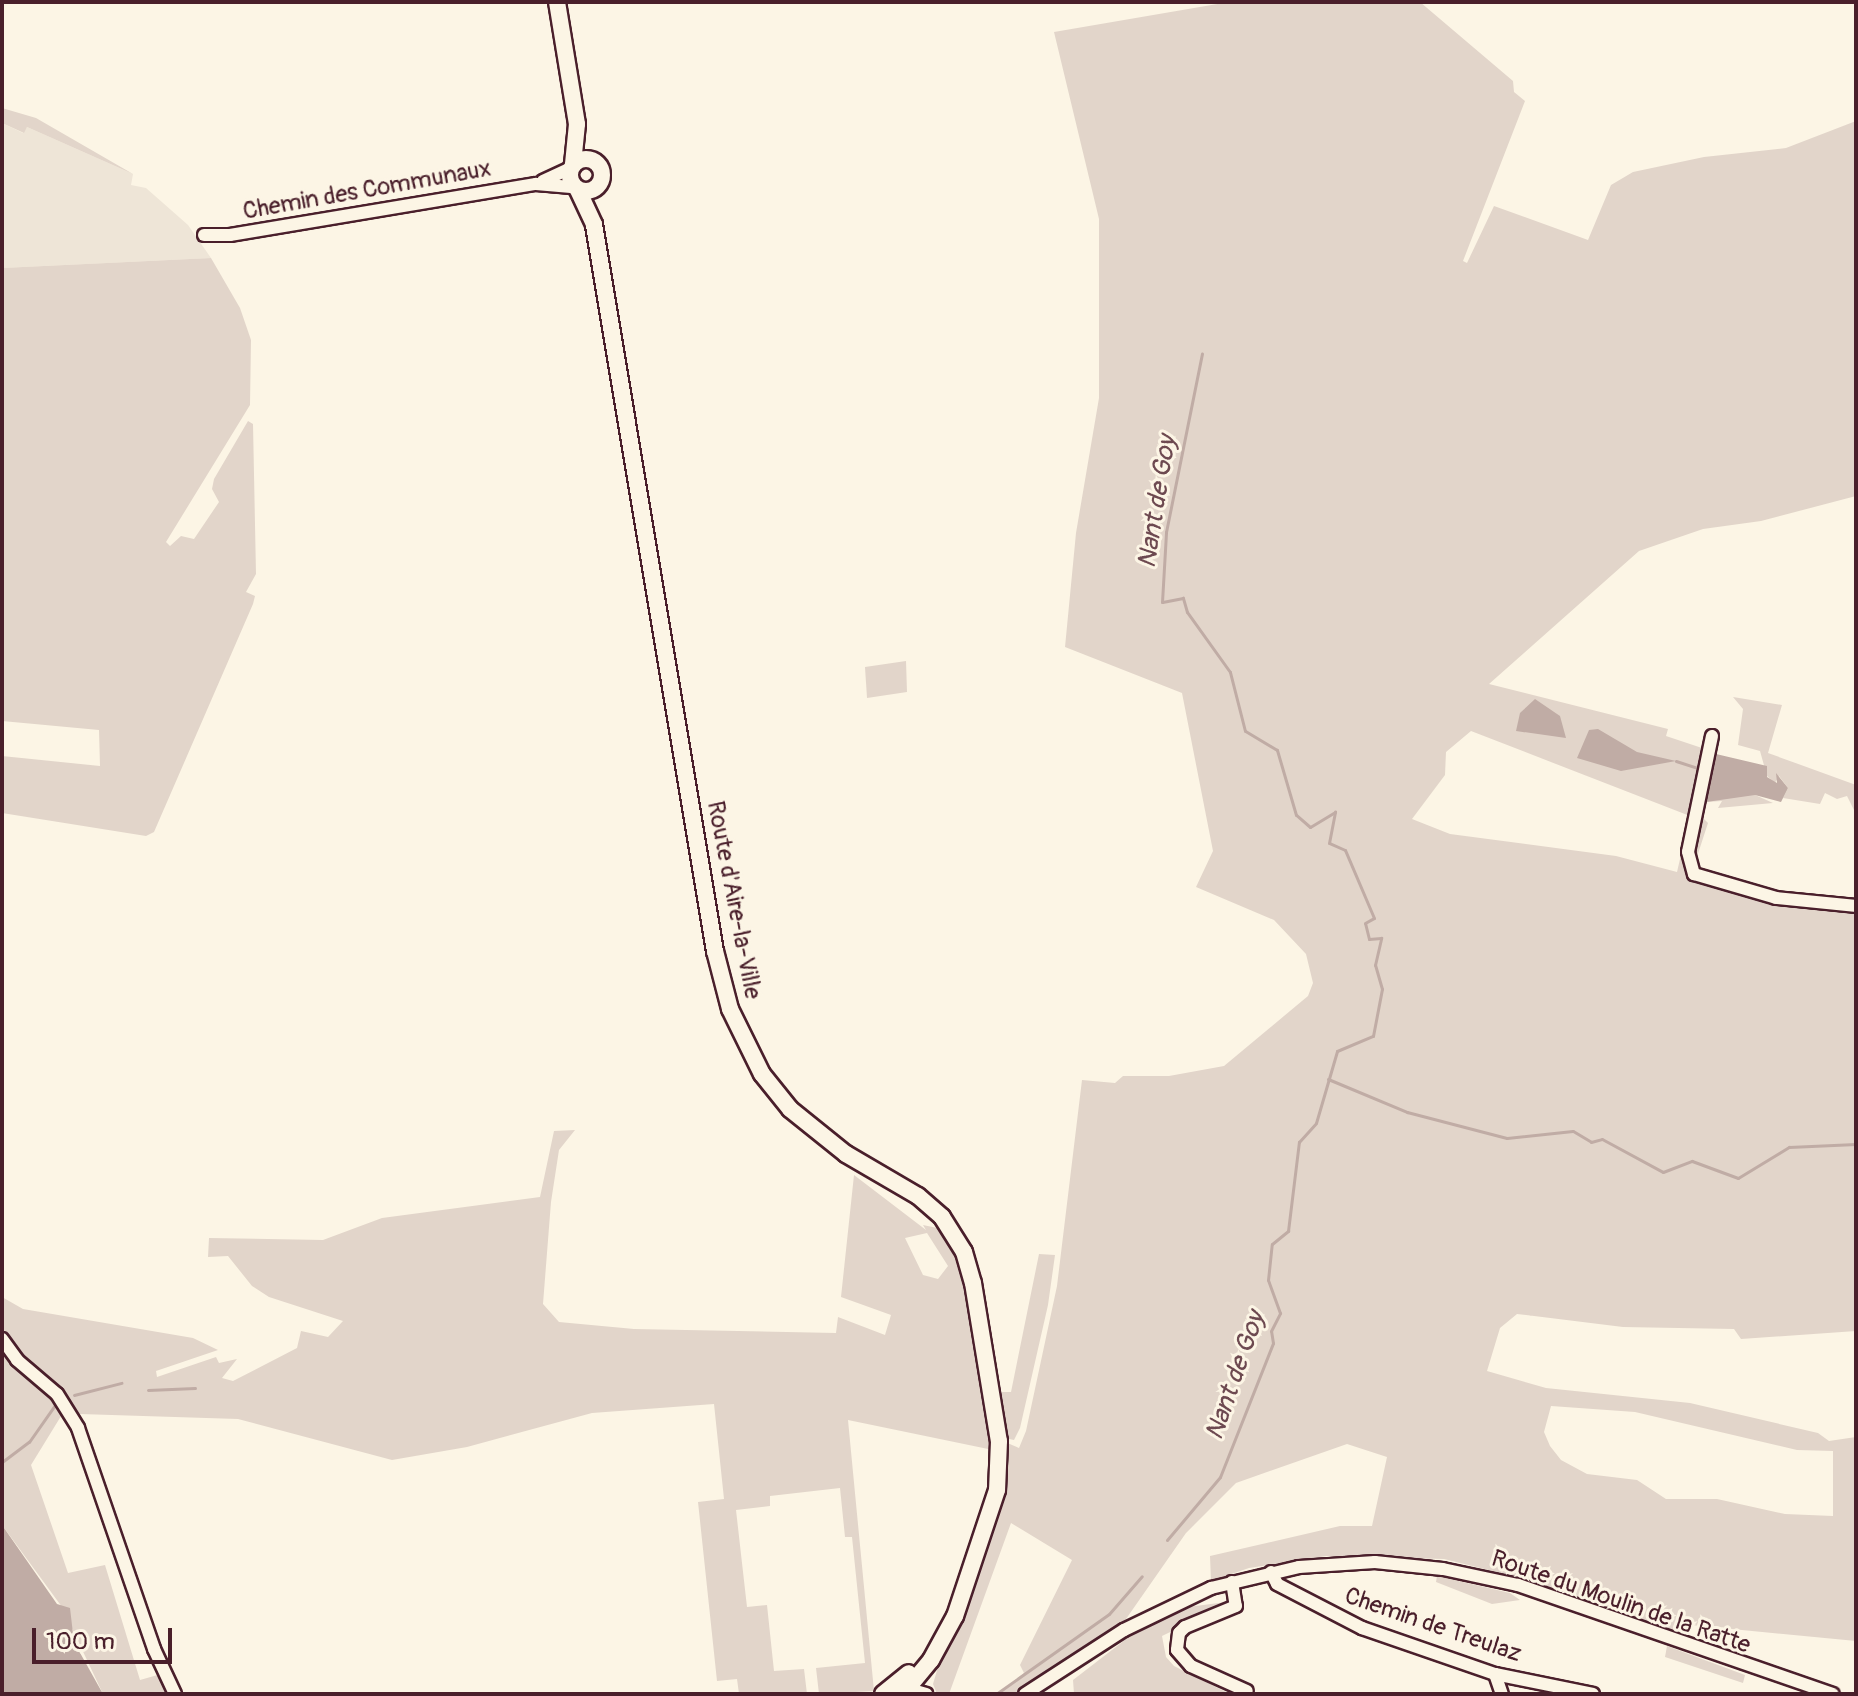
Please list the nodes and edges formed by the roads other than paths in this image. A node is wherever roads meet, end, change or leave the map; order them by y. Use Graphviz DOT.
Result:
graph roads {
  1 [pos="557,2"];
  2 [pos="577,124"];
  3 [pos="596,162"];
  4 [pos="572,166"];
  5 [pos="536,184"];
  6 [pos="600,185"];
  7 [pos="576,188"];
  8 [pos="594,225"];
  9 [pos="204,235"];
  10 [pos="1712,736"];
  11 [pos="1856,906"];
  12 [pos="2,1339"];
  13 [pos="1271,1572"];
  14 [pos="1233,1585"];
  15 [pos="1495,1674"];
  16 [pos="910,1690"];
  17 [pos="1247,1691"];
  18 [pos="175,1694"];
  19 [pos="883,1694"];
  20 [pos="1025,1694"];
  21 [pos="1502,1694"];
  22 [pos="1593,1694"];
  23 [pos="1833,1694"];
  1 -- 2 [label="main road"];
  2 -- 3 [label="main road"];
  2 -- 4 [label="main road"];
  3 -- 4 [label="main road"];
  3 -- 6 [label="main road"];
  4 -- 5 [label="street, Chemin des Communaux"];
  4 -- 7 [label="main road"];
  5 -- 7 [label="street, Chemin des Communaux"];
  5 -- 9 [label="street, Chemin des Communaux"];
  6 -- 7 [label="main road"];
  6 -- 8 [label="main road, Route d'Aire-la-Ville"];
  7 -- 8 [label="main road, Route d'Aire-la-Ville"];
  8 -- 16 [label="main road, Route d'Aire-la-Ville"];
  10 -- 11 [label="street"];
  12 -- 18 [label="street"];
  13 -- 14 [label="street, Route du Moulin de la Ratte"];
  13 -- 15 [label="street, Chemin de Treulaz"];
  13 -- 23 [label="street, Route du Moulin de la Ratte"];
  14 -- 17 [label="street"];
  14 -- 20 [label="street, Route du Moulin de la Ratte"];
  15 -- 21 [label="street"];
  15 -- 22 [label="street, Chemin de Treulaz"];
  16 -- 19 [label="main road, Route d'Aire-la-Ville"];
}
